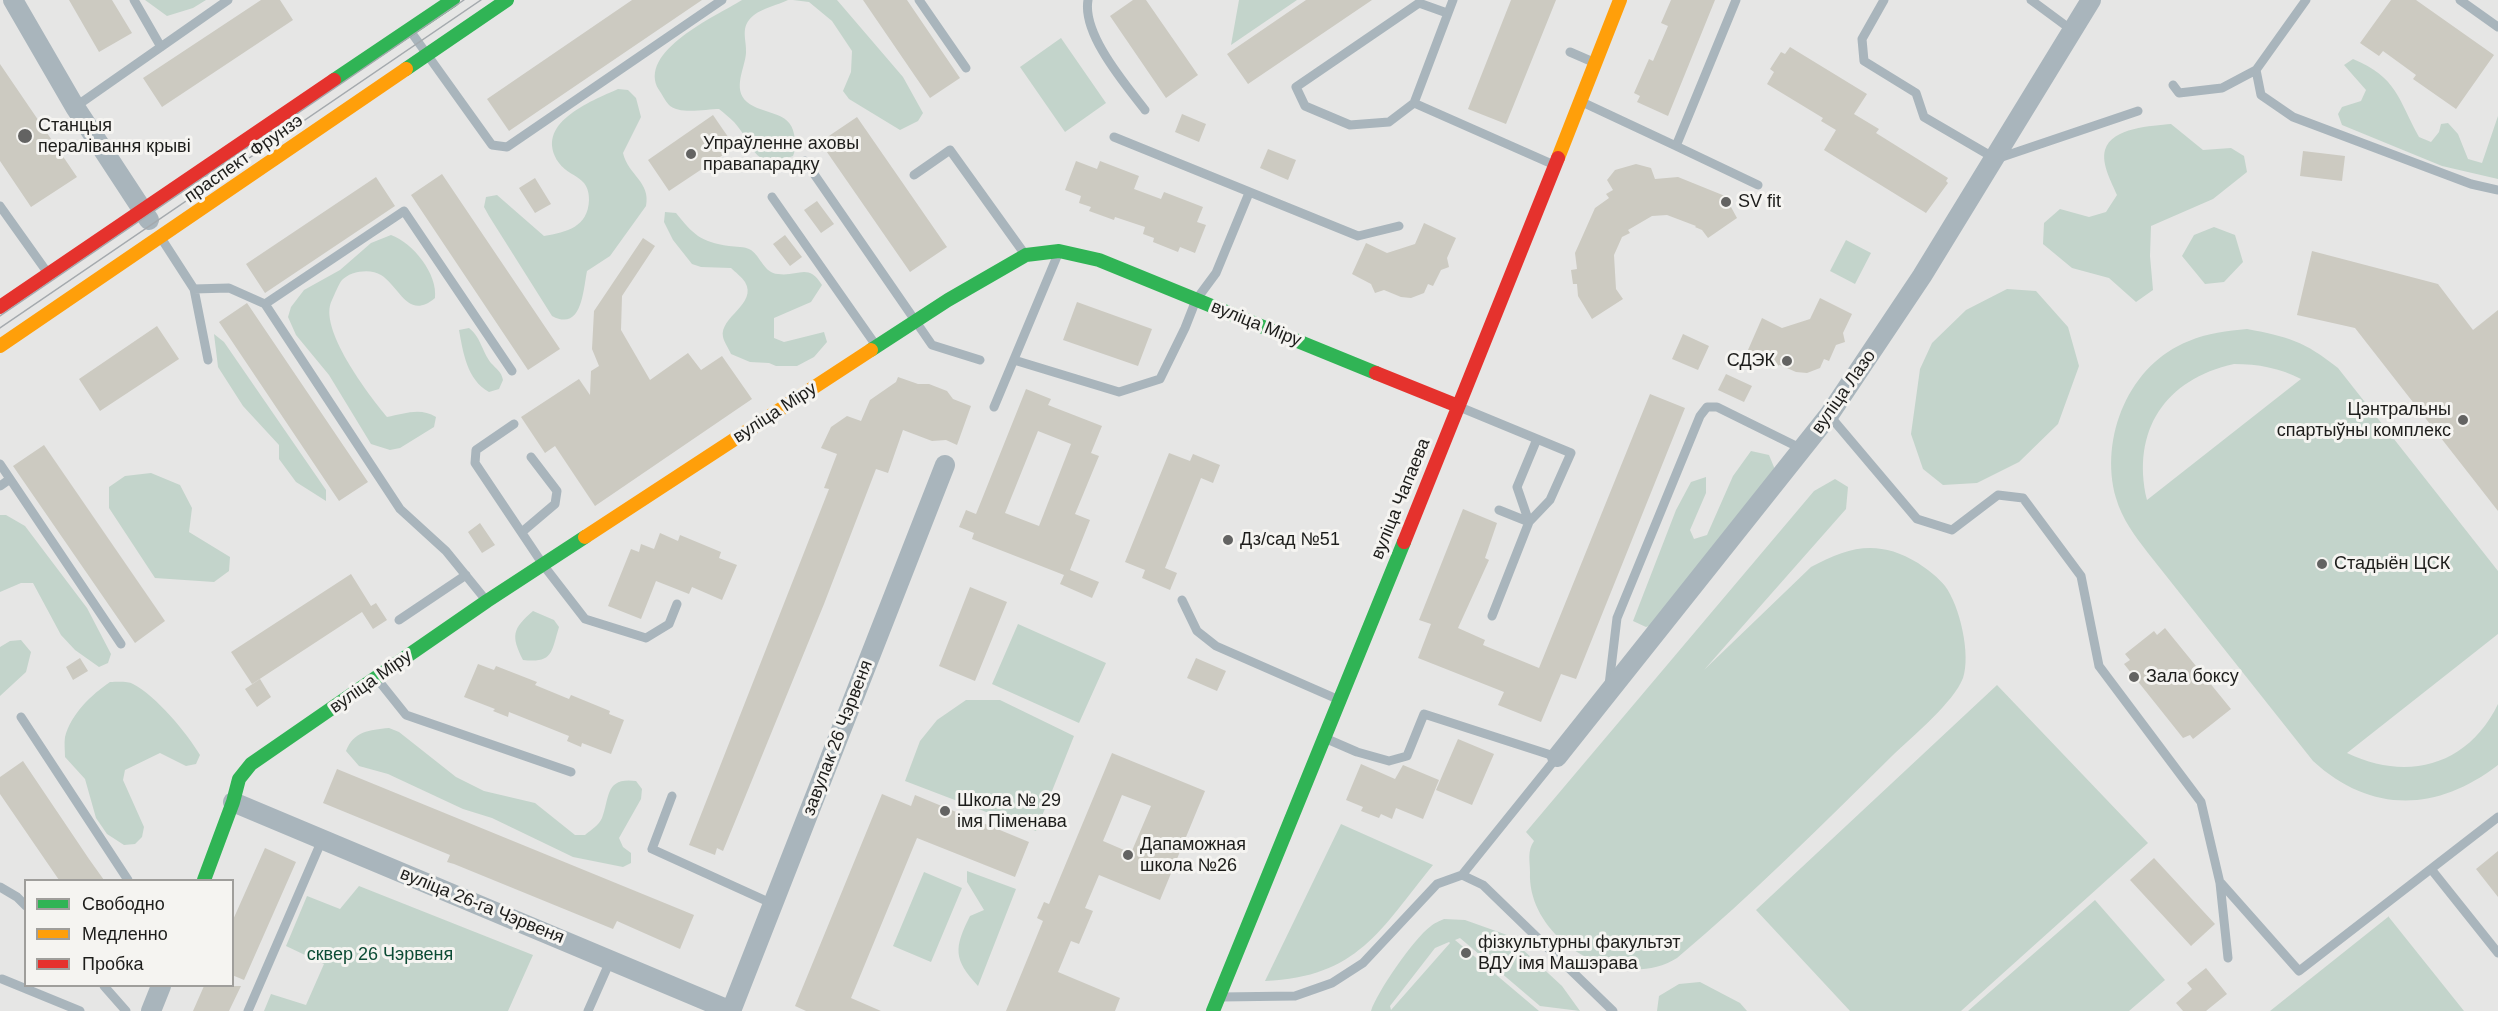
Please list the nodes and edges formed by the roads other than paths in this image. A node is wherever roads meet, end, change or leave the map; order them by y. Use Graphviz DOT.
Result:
graph roads {
  1 [pos="13,0"];
  2 [pos="134,0"];
  3 [pos="228,0"];
  4 [pos="453,0"];
  5 [pos="507,0"];
  6 [pos="722,0"];
  7 [pos="920,0"];
  8 [pos="1088,0"];
  9 [pos="1453,0"];
  10 [pos="1620,0"];
  11 [pos="1736,0"];
  12 [pos="1884,0"];
  13 [pos="2031,0"];
  14 [pos="2091,0"];
  15 [pos="2306,0"];
  16 [pos="2460,0"];
  17 [pos="1447,13"];
  18 [pos="2498,27"];
  19 [pos="409,30"];
  20 [pos="2073,31"];
  21 [pos="161,47"];
  22 [pos="1570,52"];
  23 [pos="426,55"];
  24 [pos="1595,63"];
  25 [pos="966,68"];
  26 [pos="2256,70"];
  27 [pos="2173,85"];
  28 [pos="1580,102"];
  29 [pos="1414,103"];
  30 [pos="75,107"];
  31 [pos="1145,110"];
  32 [pos="2138,111"];
  33 [pos="1114,137"];
  34 [pos="1676,146"];
  35 [pos="1996,159"];
  36 [pos="806,161"];
  37 [pos="1554,165"];
  38 [pos="914,175"];
  39 [pos="1758,185"];
  40 [pos="2498,190"];
  41 [pos="1249,193"];
  42 [pos="772,197"];
  43 [pos="0,206"];
  44 [pos="143,211"];
  45 [pos="1400,226"];
  46 [pos="160,238"];
  47 [pos="1059,251"];
  48 [pos="1026,255"];
  49 [pos="49,274"];
  50 [pos="194,289"];
  51 [pos="1196,300"];
  52 [pos="265,304"];
  53 [pos="0,307"];
  54 [pos="915,321"];
  55 [pos="0,346"];
  56 [pos="876,346"];
  57 [pos="208,360"];
  58 [pos="980,360"];
  59 [pos="1014,360"];
  60 [pos="512,371"];
  61 [pos="1458,406"];
  62 [pos="994,407"];
  63 [pos="1829,415"];
  64 [pos="514,424"];
  65 [pos="1537,439"];
  66 [pos="1803,449"];
  67 [pos="531,457"];
  68 [pos="0,464"];
  69 [pos="945,465"];
  70 [pos="10,479"];
  71 [pos="0,486"];
  72 [pos="1499,510"];
  73 [pos="1529,522"];
  74 [pos="522,532"];
  75 [pos="544,566"];
  76 [pos="466,575"];
  77 [pos="1182,600"];
  78 [pos="487,601"];
  79 [pos="677,604"];
  80 [pos="1492,616"];
  81 [pos="399,620"];
  82 [pos="121,644"];
  83 [pos="377,678"];
  84 [pos="1608,693"];
  85 [pos="1339,700"];
  86 [pos="21,717"];
  87 [pos="1325,738"];
  88 [pos="1557,757"];
  89 [pos="571,772"];
  90 [pos="672,796"];
  91 [pos="233,802"];
  92 [pos="2498,817"];
  93 [pos="322,840"];
  94 [pos="2431,869"];
  95 [pos="1462,875"];
  96 [pos="127,879"];
  97 [pos="204,879"];
  98 [pos="2220,883"];
  99 [pos="0,887"];
  100 [pos="24,904"];
  101 [pos="773,904"];
  102 [pos="2498,953"];
  103 [pos="2228,958"];
  104 [pos="611,959"];
  105 [pos="2,979"];
  106 [pos="105,987"];
  107 [pos="161,987"];
  108 [pos="1218,996"];
  109 [pos="80,1011"];
  110 [pos="126,1011"];
  111 [pos="151,1011"];
  112 [pos="248,1011"];
  113 [pos="588,1011"];
  114 [pos="731,1011"];
  115 [pos="1213,1011"];
  116 [pos="1613,1011"];
  1 -- 30 [label="street"];
  2 -- 21 [label="lane"];
  3 -- 21 [label="lane"];
  4 -- 19 [label="street, праспект Фрунзэ"];
  5 -- 23 [label="street, праспект Фрунзэ"];
  6 -- 23 [label="lane"];
  7 -- 25 [label="lane"];
  8 -- 31 [label="lane"];
  9 -- 17 [label="lane"];
  10 -- 24 [label="street, вуліца Чапаева"];
  11 -- 34 [label="lane"];
  12 -- 35 [label="lane"];
  13 -- 20 [label="lane"];
  14 -- 20 [label="street, вуліца Лазо"];
  15 -- 26 [label="lane"];
  16 -- 18 [label="lane"];
  17 -- 29 [label="lane"];
  17 -- 29 [label="lane"];
  19 -- 23 [label="lane"];
  19 -- 44 [label="street, праспект Фрунзэ"];
  20 -- 35 [label="street, вуліца Лазо"];
  21 -- 30 [label="lane"];
  22 -- 24 [label="lane"];
  23 -- 46 [label="street, праспект Фрунзэ"];
  24 -- 28 [label="street, вуліца Чапаева"];
  26 -- 27 [label="lane"];
  26 -- 40 [label="lane"];
  28 -- 34 [label="lane"];
  28 -- 37 [label="street, вуліца Чапаева"];
  29 -- 37 [label="lane"];
  30 -- 44 [label="street"];
  32 -- 35 [label="lane"];
  33 -- 41 [label="lane"];
  34 -- 39 [label="lane"];
  35 -- 63 [label="street, вуліца Лазо"];
  36 -- 54 [label="lane"];
  37 -- 61 [label="street, вуліца Чапаева"];
  38 -- 48 [label="lane"];
  41 -- 45 [label="lane"];
  41 -- 51 [label="lane"];
  42 -- 56 [label="lane"];
  43 -- 49 [label="lane"];
  44 -- 46 [label="street"];
  44 -- 49 [label="street, праспект Фрунзэ"];
  46 -- 50 [label="lane"];
  46 -- 55 [label="street, праспект Фрунзэ"];
  47 -- 48 [label="street, вуліца Міру"];
  47 -- 51 [label="street, вуліца Міру"];
  47 -- 59 [label="lane"];
  48 -- 54 [label="street, вуліца Міру"];
  49 -- 53 [label="street, праспект Фрунзэ"];
  50 -- 52 [label="lane"];
  50 -- 57 [label="lane"];
  51 -- 59 [label="lane"];
  51 -- 61 [label="street, вуліца Міру"];
  52 -- 60 [label="lane"];
  52 -- 76 [label="lane"];
  54 -- 56 [label="street, вуліца Міру"];
  54 -- 58 [label="lane"];
  56 -- 75 [label="street, вуліца Міру"];
  59 -- 62 [label="lane"];
  61 -- 65 [label="lane"];
  61 -- 85 [label="street, вуліца Чапаева"];
  63 -- 66 [label="street, вуліца Лазо"];
  63 -- 98 [label="lane"];
  64 -- 74 [label="lane"];
  65 -- 73 [label="lane"];
  65 -- 73 [label="lane"];
  66 -- 84 [label="street, вуліца Лазо"];
  66 -- 84 [label="lane"];
  67 -- 74 [label="lane"];
  68 -- 70 [label="lane"];
  69 -- 101 [label="street, завулак 26 Чэрвеня"];
  70 -- 71 [label="lane"];
  70 -- 82 [label="lane"];
  72 -- 73 [label="lane"];
  73 -- 80 [label="lane"];
  74 -- 75 [label="lane"];
  75 -- 78 [label="street, вуліца Міру"];
  75 -- 79 [label="lane"];
  76 -- 78 [label="lane"];
  76 -- 81 [label="lane"];
  77 -- 85 [label="lane"];
  78 -- 83 [label="street, вуліца Міру"];
  83 -- 89 [label="lane"];
  83 -- 91 [label="street, вуліца Міру"];
  84 -- 88 [label="street, вуліца Лазо"];
  85 -- 87 [label="street, вуліца Чапаева"];
  86 -- 96 [label="lane"];
  87 -- 88 [label="lane"];
  87 -- 108 [label="street, вуліца Чапаева"];
  88 -- 95 [label="lane"];
  90 -- 101 [label="lane"];
  91 -- 93 [label="street, вуліца 26-га Чэрвеня"];
  91 -- 97 [label="street, вуліца Міру"];
  92 -- 94 [label="lane"];
  93 -- 104 [label="street, вуліца 26-га Чэрвеня"];
  93 -- 112 [label="lane"];
  94 -- 98 [label="lane"];
  94 -- 102 [label="lane"];
  95 -- 108 [label="lane"];
  95 -- 116 [label="lane"];
  98 -- 103 [label="lane"];
  99 -- 100 [label="lane"];
  101 -- 114 [label="street, завулак 26 Чэрвеня"];
  104 -- 113 [label="lane"];
  104 -- 114 [label="street, вуліца 26-га Чэрвеня"];
  105 -- 109 [label="lane"];
  106 -- 110 [label="lane"];
  107 -- 111 [label="street"];
  108 -- 115 [label="street, вуліца Чапаева"];
}
